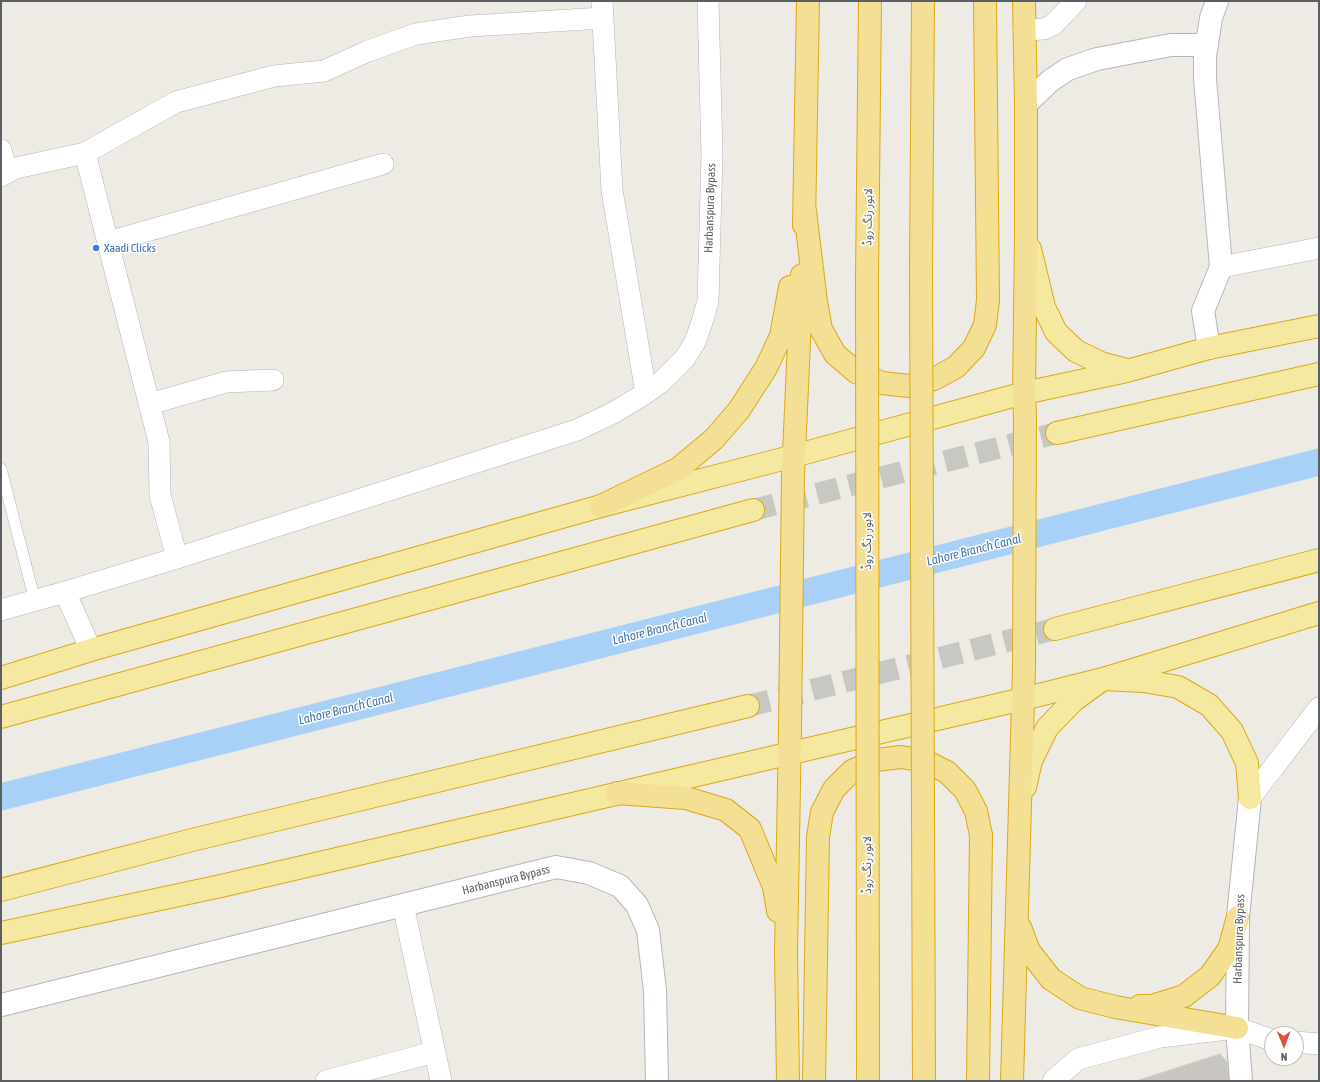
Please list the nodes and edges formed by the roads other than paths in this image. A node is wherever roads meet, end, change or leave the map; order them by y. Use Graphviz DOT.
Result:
graph roads {
  1 [pos="708,1"];
  2 [pos="808,1"];
  3 [pos="870,1"];
  4 [pos="923,1"];
  5 [pos="985,1"];
  6 [pos="1024,1"];
  7 [pos="1076,1"];
  8 [pos="1217,1"];
  9 [pos="602,9"];
  10 [pos="1024,30"];
  11 [pos="1207,44"];
  12 [pos="1026,104"];
  13 [pos="1,150"];
  14 [pos="85,153"];
  15 [pos="383,164"];
  16 [pos="4,174"];
  17 [pos="805,211"];
  18 [pos="1026,236"];
  19 [pos="108,242"];
  20 [pos="1319,248"];
  21 [pos="1221,267"];
  22 [pos="1319,326"];
  23 [pos="1209,348"];
  24 [pos="1127,370"];
  25 [pos="1319,374"];
  26 [pos="272,380"];
  27 [pos="646,393"];
  28 [pos="1024,394"];
  29 [pos="150,404"];
  30 [pos="1057,433"];
  31 [pos="794,466"];
  32 [pos="1,469"];
  33 [pos="601,506"];
  34 [pos="753,510"];
  35 [pos="177,558"];
  36 [pos="1319,560"];
  37 [pos="65,592"];
  38 [pos="35,601"];
  39 [pos="1,610"];
  40 [pos="1319,614"];
  41 [pos="1055,629"];
  42 [pos="91,650"];
  43 [pos="1,678"];
  44 [pos="1103,679"];
  45 [pos="1023,699"];
  46 [pos="748,706"];
  47 [pos="1319,708"];
  48 [pos="1,717"];
  49 [pos="790,753"];
  50 [pos="617,793"];
  51 [pos="1250,798"];
  52 [pos="1020,803"];
  53 [pos="1,890"];
  54 [pos="403,905"];
  55 [pos="1238,917"];
  56 [pos="1017,918"];
  57 [pos="1,933"];
  58 [pos="786,952"];
  59 [pos="1,1005"];
  60 [pos="1115,1007"];
  61 [pos="1237,1028"];
  62 [pos="1264,1037"];
  63 [pos="1304,1043"];
  64 [pos="1319,1044"];
  65 [pos="434,1052"];
  66 [pos="326,1081"];
  67 [pos="441,1081"];
  68 [pos="657,1081"];
  69 [pos="788,1081"];
  70 [pos="814,1081"];
  71 [pos="868,1081"];
  72 [pos="924,1081"];
  73 [pos="978,1081"];
  74 [pos="1012,1081"];
  75 [pos="1053,1081"];
  76 [pos="1241,1081"];
  1 -- 27 [label="street, Harbanspura Bypass"];
  2 -- 17 [label="highway"];
  3 -- 71 [label="highway, لاہور رنگ روڈ, bridge"];
  4 -- 72 [label="highway, bridge"];
  5 -- 17 [label="highway"];
  6 -- 10 [label="highway"];
  7 -- 10 [label="street"];
  8 -- 11 [label="street"];
  9 -- 14 [label="street"];
  9 -- 27 [label="street"];
  10 -- 12 [label="highway"];
  11 -- 12 [label="street"];
  11 -- 21 [label="street"];
  12 -- 18 [label="highway"];
  13 -- 16 [label="street"];
  14 -- 16 [label="street"];
  14 -- 19 [label="street"];
  15 -- 19 [label="street"];
  17 -- 31 [label="highway"];
  17 -- 33 [label="highway"];
  18 -- 24 [label="highway"];
  18 -- 28 [label="highway"];
  19 -- 29 [label="street"];
  20 -- 21 [label="street"];
  21 -- 23 [label="street"];
  22 -- 23 [label="highway"];
  23 -- 24 [label="highway"];
  24 -- 28 [label="highway"];
  25 -- 30 [label="highway"];
  26 -- 29 [label="street"];
  27 -- 35 [label="street, Harbanspura Bypass"];
  28 -- 31 [label="highway"];
  28 -- 45 [label="highway, bridge"];
  29 -- 35 [label="street"];
  31 -- 33 [label="highway"];
  31 -- 49 [label="highway, bridge"];
  32 -- 38 [label="lane"];
  33 -- 42 [label="highway"];
  34 -- 48 [label="highway"];
  35 -- 37 [label="street, Harbanspura Bypass"];
  36 -- 41 [label="highway"];
  37 -- 38 [label="street, Harbanspura Bypass"];
  37 -- 42 [label="street"];
  38 -- 39 [label="street, Harbanspura Bypass"];
  40 -- 44 [label="highway"];
  42 -- 43 [label="highway"];
  44 -- 45 [label="highway"];
  44 -- 51 [label="highway"];
  44 -- 52 [label="highway"];
  45 -- 49 [label="highway"];
  45 -- 52 [label="highway"];
  46 -- 53 [label="highway"];
  47 -- 51 [label="street"];
  49 -- 50 [label="highway"];
  49 -- 58 [label="highway"];
  50 -- 57 [label="highway"];
  50 -- 58 [label="highway"];
  51 -- 55 [label="street, Harbanspura Bypass"];
  52 -- 56 [label="highway"];
  54 -- 59 [label="street, Harbanspura Bypass"];
  54 -- 65 [label="street"];
  54 -- 68 [label="street, Harbanspura Bypass"];
  55 -- 60 [label="highway"];
  55 -- 61 [label="street, Harbanspura Bypass"];
  56 -- 60 [label="highway"];
  56 -- 74 [label="highway"];
  58 -- 69 [label="highway"];
  60 -- 61 [label="highway"];
  61 -- 62 [label="street"];
  61 -- 75 [label="street"];
  61 -- 76 [label="street, Harbanspura Bypass"];
  63 -- 64 [label="street"];
  65 -- 66 [label="street"];
  65 -- 67 [label="street"];
  70 -- 73 [label="highway"];
}
